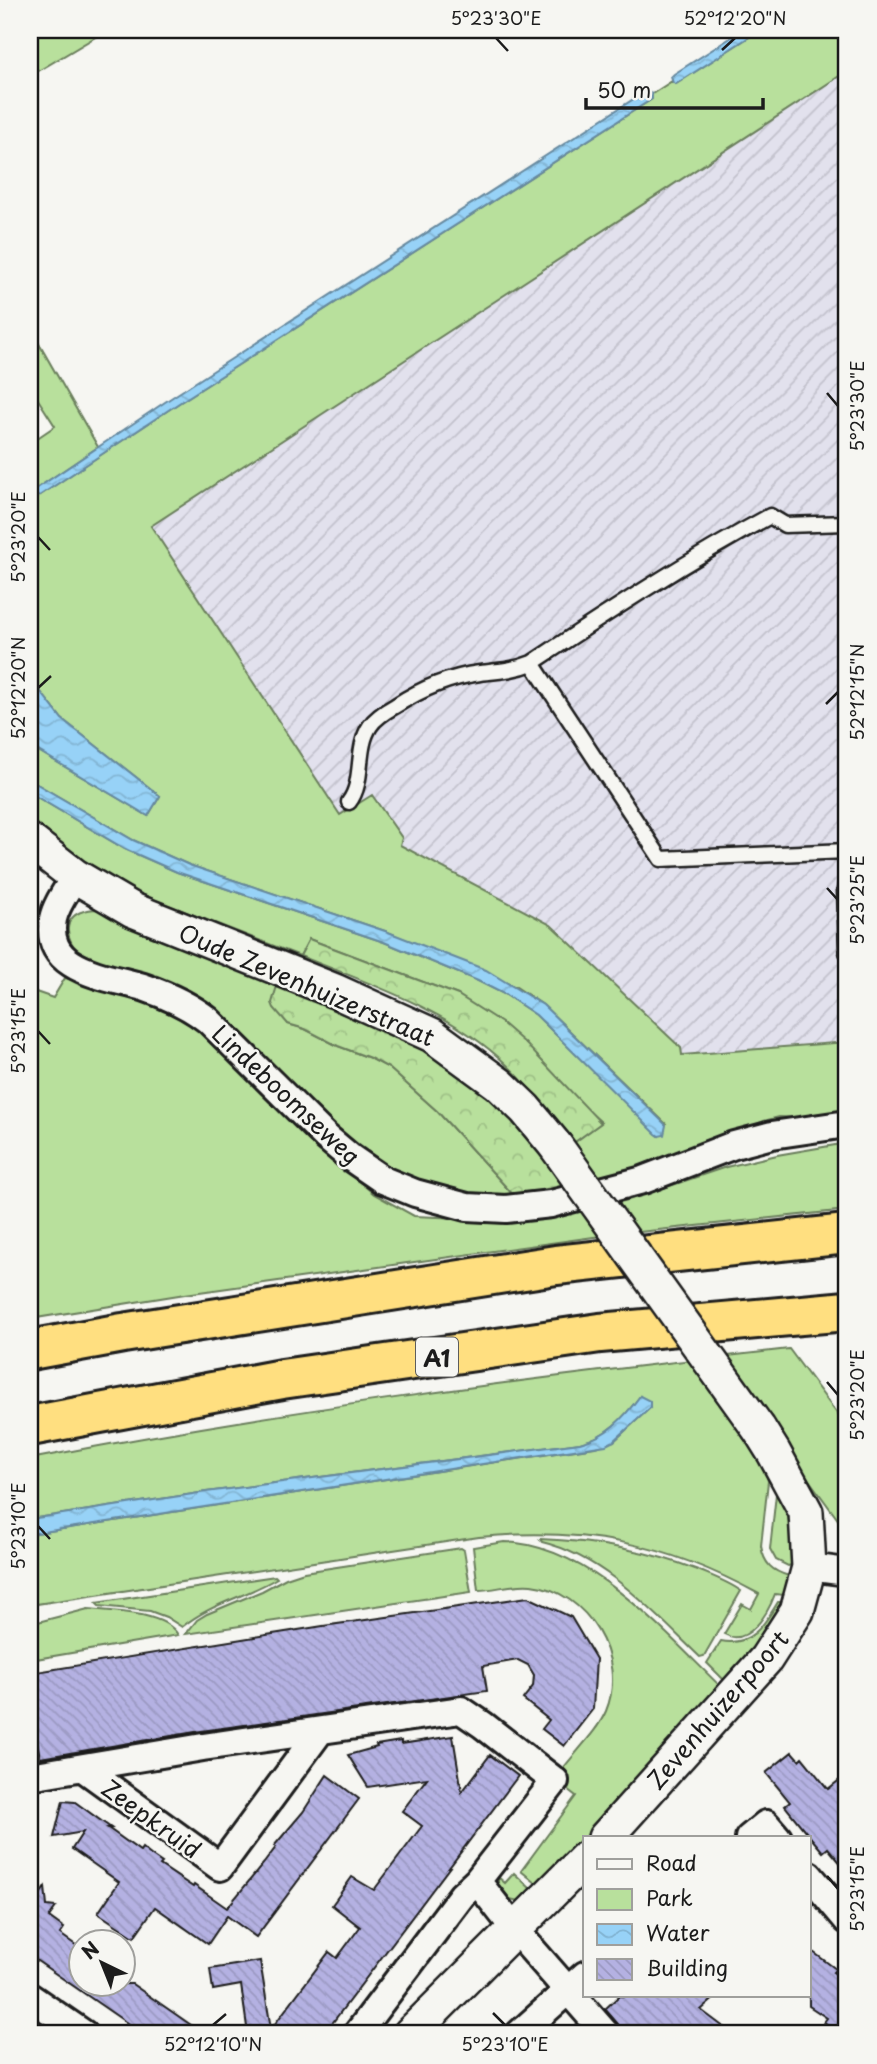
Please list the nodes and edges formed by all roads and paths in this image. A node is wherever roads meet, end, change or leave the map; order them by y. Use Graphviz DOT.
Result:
graph roads {
  1 [pos="847,523"];
  2 [pos="533,663"];
  3 [pos="349,802"];
  4 [pos="30,841"];
  5 [pos="847,851"];
  6 [pos="75,876"];
  7 [pos="847,878"];
  8 [pos="847,952"];
  9 [pos="847,1124"];
  10 [pos="847,1234"];
  11 [pos="847,1311"];
  12 [pos="30,1332"];
  13 [pos="123,1333"];
  14 [pos="30,1350"];
  15 [pos="30,1426"];
  16 [pos="758,1429"];
  17 [pos="809,1567"];
  18 [pos="847,1572"];
  19 [pos="320,1731"];
  20 [pos="83,1768"];
  21 [pos="30,1776"];
  22 [pos="607,1836"];
  23 [pos="751,1836"];
  24 [pos="776,1836"];
  25 [pos="583,1861"];
  26 [pos="810,1876"];
  27 [pos="477,1881"];
  28 [pos="847,1920"];
  29 [pos="516,1931"];
  30 [pos="576,1982"];
  31 [pos="30,1997"];
  32 [pos="585,1997"];
  33 [pos="84,2034"];
  34 [pos="357,2034"];
  35 [pos="410,2034"];
  36 [pos="519,2034"];
  37 [pos="606,2034"];
  1 -- 2 [label="lane"];
  2 -- 3 [label="lane"];
  2 -- 5 [label="lane"];
  4 -- 6 [label="street, Oude Zevenhuizerstraat"];
  6 -- 9 [label="street, Lindeboomseweg"];
  6 -- 16 [label="street, Oude Zevenhuizerstraat, bridge"];
  7 -- 8 [label="lane"];
  10 -- 13 [label="highway"];
  11 -- 15 [label="highway, A1"];
  12 -- 13 [label="highway"];
  13 -- 14 [label="highway"];
  16 -- 17 [label="street, Zevenhuizerpoort"];
  17 -- 18 [label="street"];
  17 -- 22 [label="street, Zevenhuizerpoort"];
  19 -- 20 [label="street, Zeepkruid"];
  19 -- 20 [label="street, Zeepkruid"];
  19 -- 27 [label="street, Zeepkruid"];
  20 -- 21 [label="street, Zeepkruid"];
  23 -- 24 [label="street"];
  25 -- 29 [label="street"];
  26 -- 28 [label="street"];
  27 -- 29 [label="street"];
  27 -- 34 [label="street, Zeepkruid"];
  29 -- 30 [label="street"];
  29 -- 35 [label="street"];
  30 -- 36 [label="street"];
  31 -- 33 [label="street"];
  32 -- 37 [label="street"];
}
